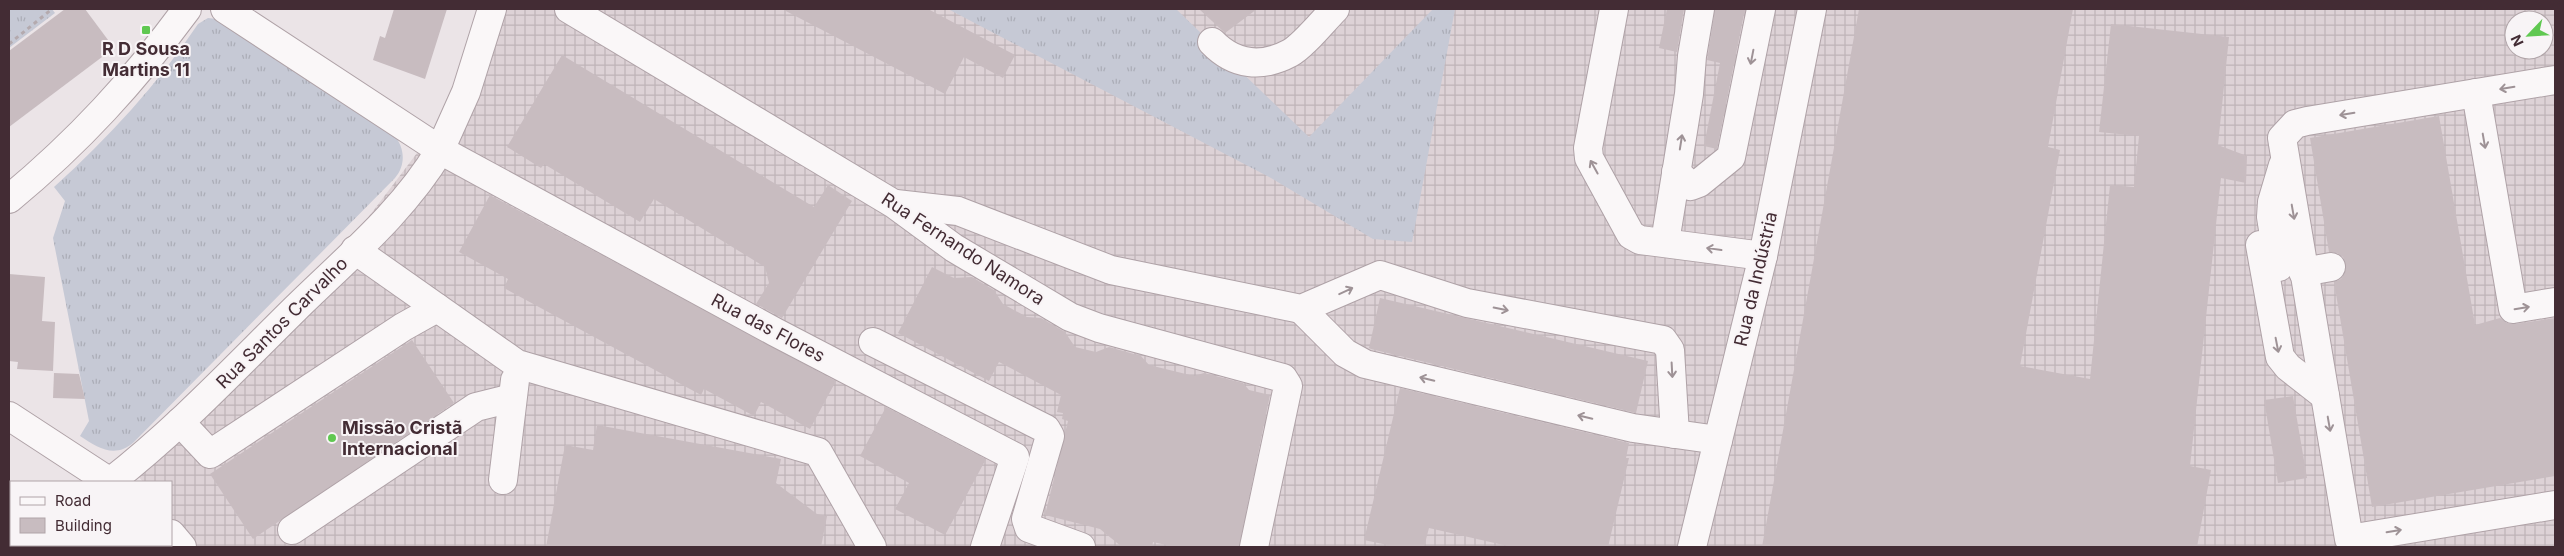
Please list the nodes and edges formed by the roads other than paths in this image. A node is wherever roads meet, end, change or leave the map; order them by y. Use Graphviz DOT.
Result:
graph roads {
  1 [pos="187,9"];
  2 [pos="225,9"];
  3 [pos="492,9"];
  4 [pos="568,9"];
  5 [pos="1335,9"];
  6 [pos="1614,9"];
  7 [pos="1700,9"];
  8 [pos="1761,9"];
  9 [pos="1812,9"];
  10 [pos="1212,42"];
  11 [pos="2555,80"];
  12 [pos="2476,93"];
  13 [pos="440,150"];
  14 [pos="2285,161"];
  15 [pos="1676,172"];
  16 [pos="9,199"];
  17 [pos="894,204"];
  18 [pos="1665,242"];
  19 [pos="2260,245"];
  20 [pos="355,250"];
  21 [pos="1763,256"];
  22 [pos="2331,267"];
  23 [pos="2303,272"];
  24 [pos="2555,302"];
  25 [pos="437,308"];
  26 [pos="1301,308"];
  27 [pos="2288,319"];
  28 [pos="873,342"];
  29 [pos="517,364"];
  30 [pos="2324,396"];
  31 [pos="512,398"];
  32 [pos="9,416"];
  33 [pos="180,422"];
  34 [pos="1675,434"];
  35 [pos="1718,440"];
  36 [pos="503,480"];
  37 [pos="108,481"];
  38 [pos="111,481"];
  39 [pos="2555,505"];
  40 [pos="292,530"];
  41 [pos="172,535"];
  42 [pos="182,547"];
  43 [pos="872,547"];
  44 [pos="985,547"];
  45 [pos="1081,547"];
  46 [pos="1254,547"];
  47 [pos="1692,547"];
  1 -- 16 [label="street"];
  2 -- 13 [label="street"];
  3 -- 13 [label="street, Rua Santos Carvalho"];
  4 -- 17 [label="street, Rua Fernando Namora"];
  5 -- 10 [label="street"];
  18 -- 6 [label="street, one-way"];
  15 -- 7 [label="street, one-way"];
  8 -- 15 [label="street, one-way"];
  9 -- 21 [label="street, Rua da Indústria"];
  11 -- 12 [label="street, one-way"];
  12 -- 14 [label="street, one-way"];
  12 -- 24 [label="street, one-way"];
  13 -- 20 [label="street, Rua Santos Carvalho"];
  13 -- 44 [label="street, Rua das Flores"];
  14 -- 23 [label="street, one-way"];
  14 -- 27 [label="street"];
  15 -- 18 [label="street"];
  17 -- 26 [label="street"];
  17 -- 46 [label="street, Rua Fernando Namora"];
  21 -- 18 [label="street, one-way"];
  19 -- 30 [label="street, one-way"];
  20 -- 25 [label="street"];
  20 -- 33 [label="street, Rua Santos Carvalho"];
  21 -- 35 [label="street, Rua da Indústria"];
  22 -- 23 [label="street"];
  23 -- 30 [label="street"];
  25 -- 29 [label="street"];
  25 -- 33 [label="street"];
  34 -- 26 [label="street, one-way"];
  26 -- 34 [label="street, one-way"];
  28 -- 45 [label="street"];
  29 -- 31 [label="street"];
  29 -- 43 [label="street"];
  30 -- 39 [label="street, one-way"];
  31 -- 36 [label="street"];
  31 -- 40 [label="street"];
  32 -- 37 [label="street"];
  33 -- 38 [label="street, Rua Santos Carvalho"];
  34 -- 35 [label="street"];
  35 -- 47 [label="street, Rua da Indústria"];
  41 -- 42 [label="street"];
}
